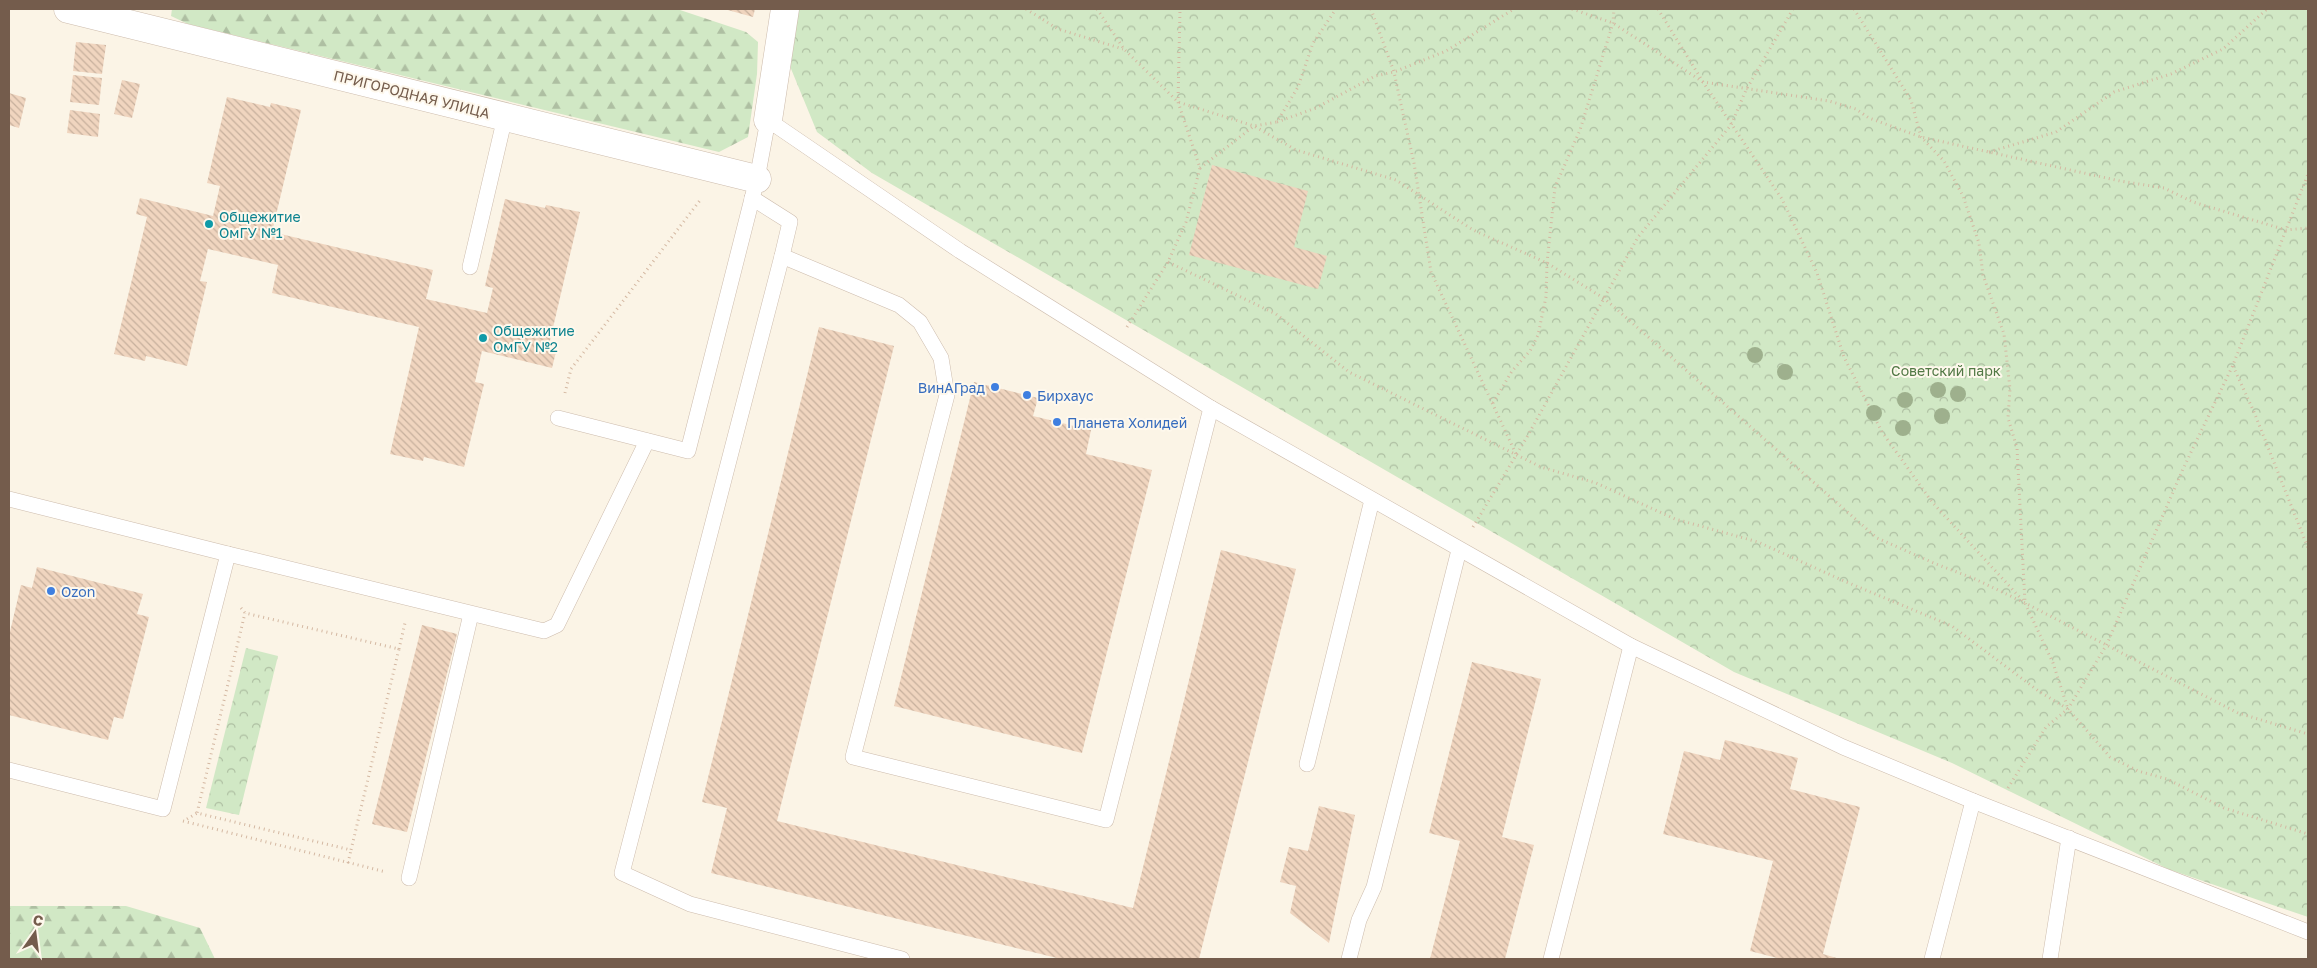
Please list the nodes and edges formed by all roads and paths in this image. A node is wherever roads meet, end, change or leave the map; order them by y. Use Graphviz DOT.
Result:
graph roads {
  1 [pos="68,9"];
  2 [pos="785,9"];
  3 [pos="1026,9"];
  4 [pos="1096,9"];
  5 [pos="1180,9"];
  6 [pos="1336,9"];
  7 [pos="1371,9"];
  8 [pos="1514,9"];
  9 [pos="1572,9"];
  10 [pos="1614,9"];
  11 [pos="1658,9"];
  12 [pos="1793,9"];
  13 [pos="1854,9"];
  14 [pos="2267,9"];
  15 [pos="1613,23"];
  16 [pos="1124,49"];
  17 [pos="1394,72"];
  18 [pos="1703,82"];
  19 [pos="1746,90"];
  20 [pos="1178,102"];
  21 [pos="505,117"];
  22 [pos="768,120"];
  23 [pos="1277,122"];
  24 [pos="1732,125"];
  25 [pos="1254,126"];
  26 [pos="1921,137"];
  27 [pos="1989,152"];
  28 [pos="1200,168"];
  29 [pos="722,170"];
  30 [pos="2308,174"];
  31 [pos="754,188"];
  32 [pos="1418,194"];
  33 [pos="2308,228"];
  34 [pos="2286,230"];
  35 [pos="782,256"];
  36 [pos="1168,262"];
  37 [pos="1547,263"];
  38 [pos="470,267"];
  39 [pos="1605,299"];
  40 [pos="1114,348"];
  41 [pos="2233,365"];
  42 [pos="1492,403"];
  43 [pos="1211,408"];
  44 [pos="558,418"];
  45 [pos="647,441"];
  46 [pos="1516,455"];
  47 [pos="9,499"];
  48 [pos="1372,500"];
  49 [pos="2308,548"];
  50 [pos="1459,550"];
  51 [pos="228,554"];
  52 [pos="2025,602"];
  53 [pos="471,614"];
  54 [pos="2107,644"];
  55 [pos="1631,646"];
  56 [pos="2068,709"];
  57 [pos="2308,734"];
  58 [pos="1308,764"];
  59 [pos="9,770"];
  60 [pos="1973,801"];
  61 [pos="163,809"];
  62 [pos="1994,810"];
  63 [pos="197,813"];
  64 [pos="184,822"];
  65 [pos="2308,834"];
  66 [pos="2069,838"];
  67 [pos="351,850"];
  68 [pos="348,863"];
  69 [pos="409,878"];
  70 [pos="2308,932"];
  71 [pos="902,959"];
  72 [pos="1349,959"];
  73 [pos="1551,959"];
  74 [pos="1932,959"];
  75 [pos="2050,959"];
  1 -- 21 [label="street, ПРИГОРОДНАЯ УЛИЦА"];
  2 -- 22 [label="street"];
  3 -- 16 [label="path"];
  4 -- 16 [label="path"];
  5 -- 20 [label="path"];
  6 -- 23 [label="path"];
  7 -- 17 [label="path"];
  8 -- 17 [label="path"];
  9 -- 15 [label="path"];
  10 -- 15 [label="path"];
  11 -- 18 [label="path"];
  12 -- 19 [label="path"];
  13 -- 26 [label="path"];
  14 -- 27 [label="path"];
  15 -- 18 [label="path"];
  15 -- 37 [label="path"];
  16 -- 20 [label="path"];
  17 -- 23 [label="path"];
  17 -- 32 [label="path"];
  18 -- 19 [label="path"];
  18 -- 24 [label="path"];
  19 -- 24 [label="path"];
  19 -- 26 [label="path"];
  20 -- 25 [label="path"];
  20 -- 28 [label="path"];
  21 -- 29 [label="street, ПРИГОРОДНАЯ УЛИЦА"];
  21 -- 38 [label="lane"];
  22 -- 31 [label="lane"];
  22 -- 40 [label="lane"];
  23 -- 25 [label="path"];
  24 -- 39 [label="path"];
  24 -- 52 [label="path"];
  25 -- 28 [label="path"];
  25 -- 32 [label="path"];
  26 -- 27 [label="path"];
  26 -- 52 [label="path"];
  27 -- 34 [label="path"];
  28 -- 36 [label="path"];
  29 -- 31 [label="street, ПРИГОРОДНАЯ УЛИЦА"];
  29 -- 44 [label="path"];
  30 -- 34 [label="path"];
  31 -- 35 [label="lane"];
  31 -- 45 [label="lane"];
  32 -- 37 [label="path"];
  32 -- 42 [label="path"];
  33 -- 34 [label="path"];
  34 -- 41 [label="path"];
  35 -- 43 [label="lane"];
  35 -- 71 [label="lane"];
  36 -- 40 [label="path"];
  36 -- 46 [label="path"];
  37 -- 39 [label="path"];
  37 -- 42 [label="path"];
  39 -- 46 [label="path"];
  39 -- 52 [label="path"];
  40 -- 43 [label="lane"];
  41 -- 49 [label="path"];
  41 -- 54 [label="path"];
  42 -- 46 [label="path"];
  43 -- 48 [label="lane"];
  44 -- 45 [label="lane"];
  45 -- 53 [label="lane"];
  46 -- 50 [label="path"];
  46 -- 56 [label="path"];
  47 -- 51 [label="lane"];
  48 -- 50 [label="lane"];
  48 -- 58 [label="lane"];
  50 -- 55 [label="lane"];
  50 -- 72 [label="lane"];
  51 -- 53 [label="lane"];
  51 -- 61 [label="lane"];
  52 -- 54 [label="path"];
  52 -- 56 [label="path"];
  53 -- 69 [label="lane"];
  54 -- 56 [label="path"];
  54 -- 57 [label="path"];
  55 -- 60 [label="lane"];
  55 -- 73 [label="lane"];
  56 -- 62 [label="path"];
  56 -- 65 [label="path"];
  59 -- 61 [label="lane"];
  60 -- 62 [label="lane"];
  60 -- 74 [label="lane"];
  61 -- 64 [label="path"];
  62 -- 66 [label="lane"];
  63 -- 64 [label="path"];
  63 -- 67 [label="path"];
  63 -- 67 [label="path"];
  64 -- 68 [label="path"];
  66 -- 70 [label="lane"];
  66 -- 75 [label="lane"];
  67 -- 68 [label="path"];
  68 -- 69 [label="path"];
}
